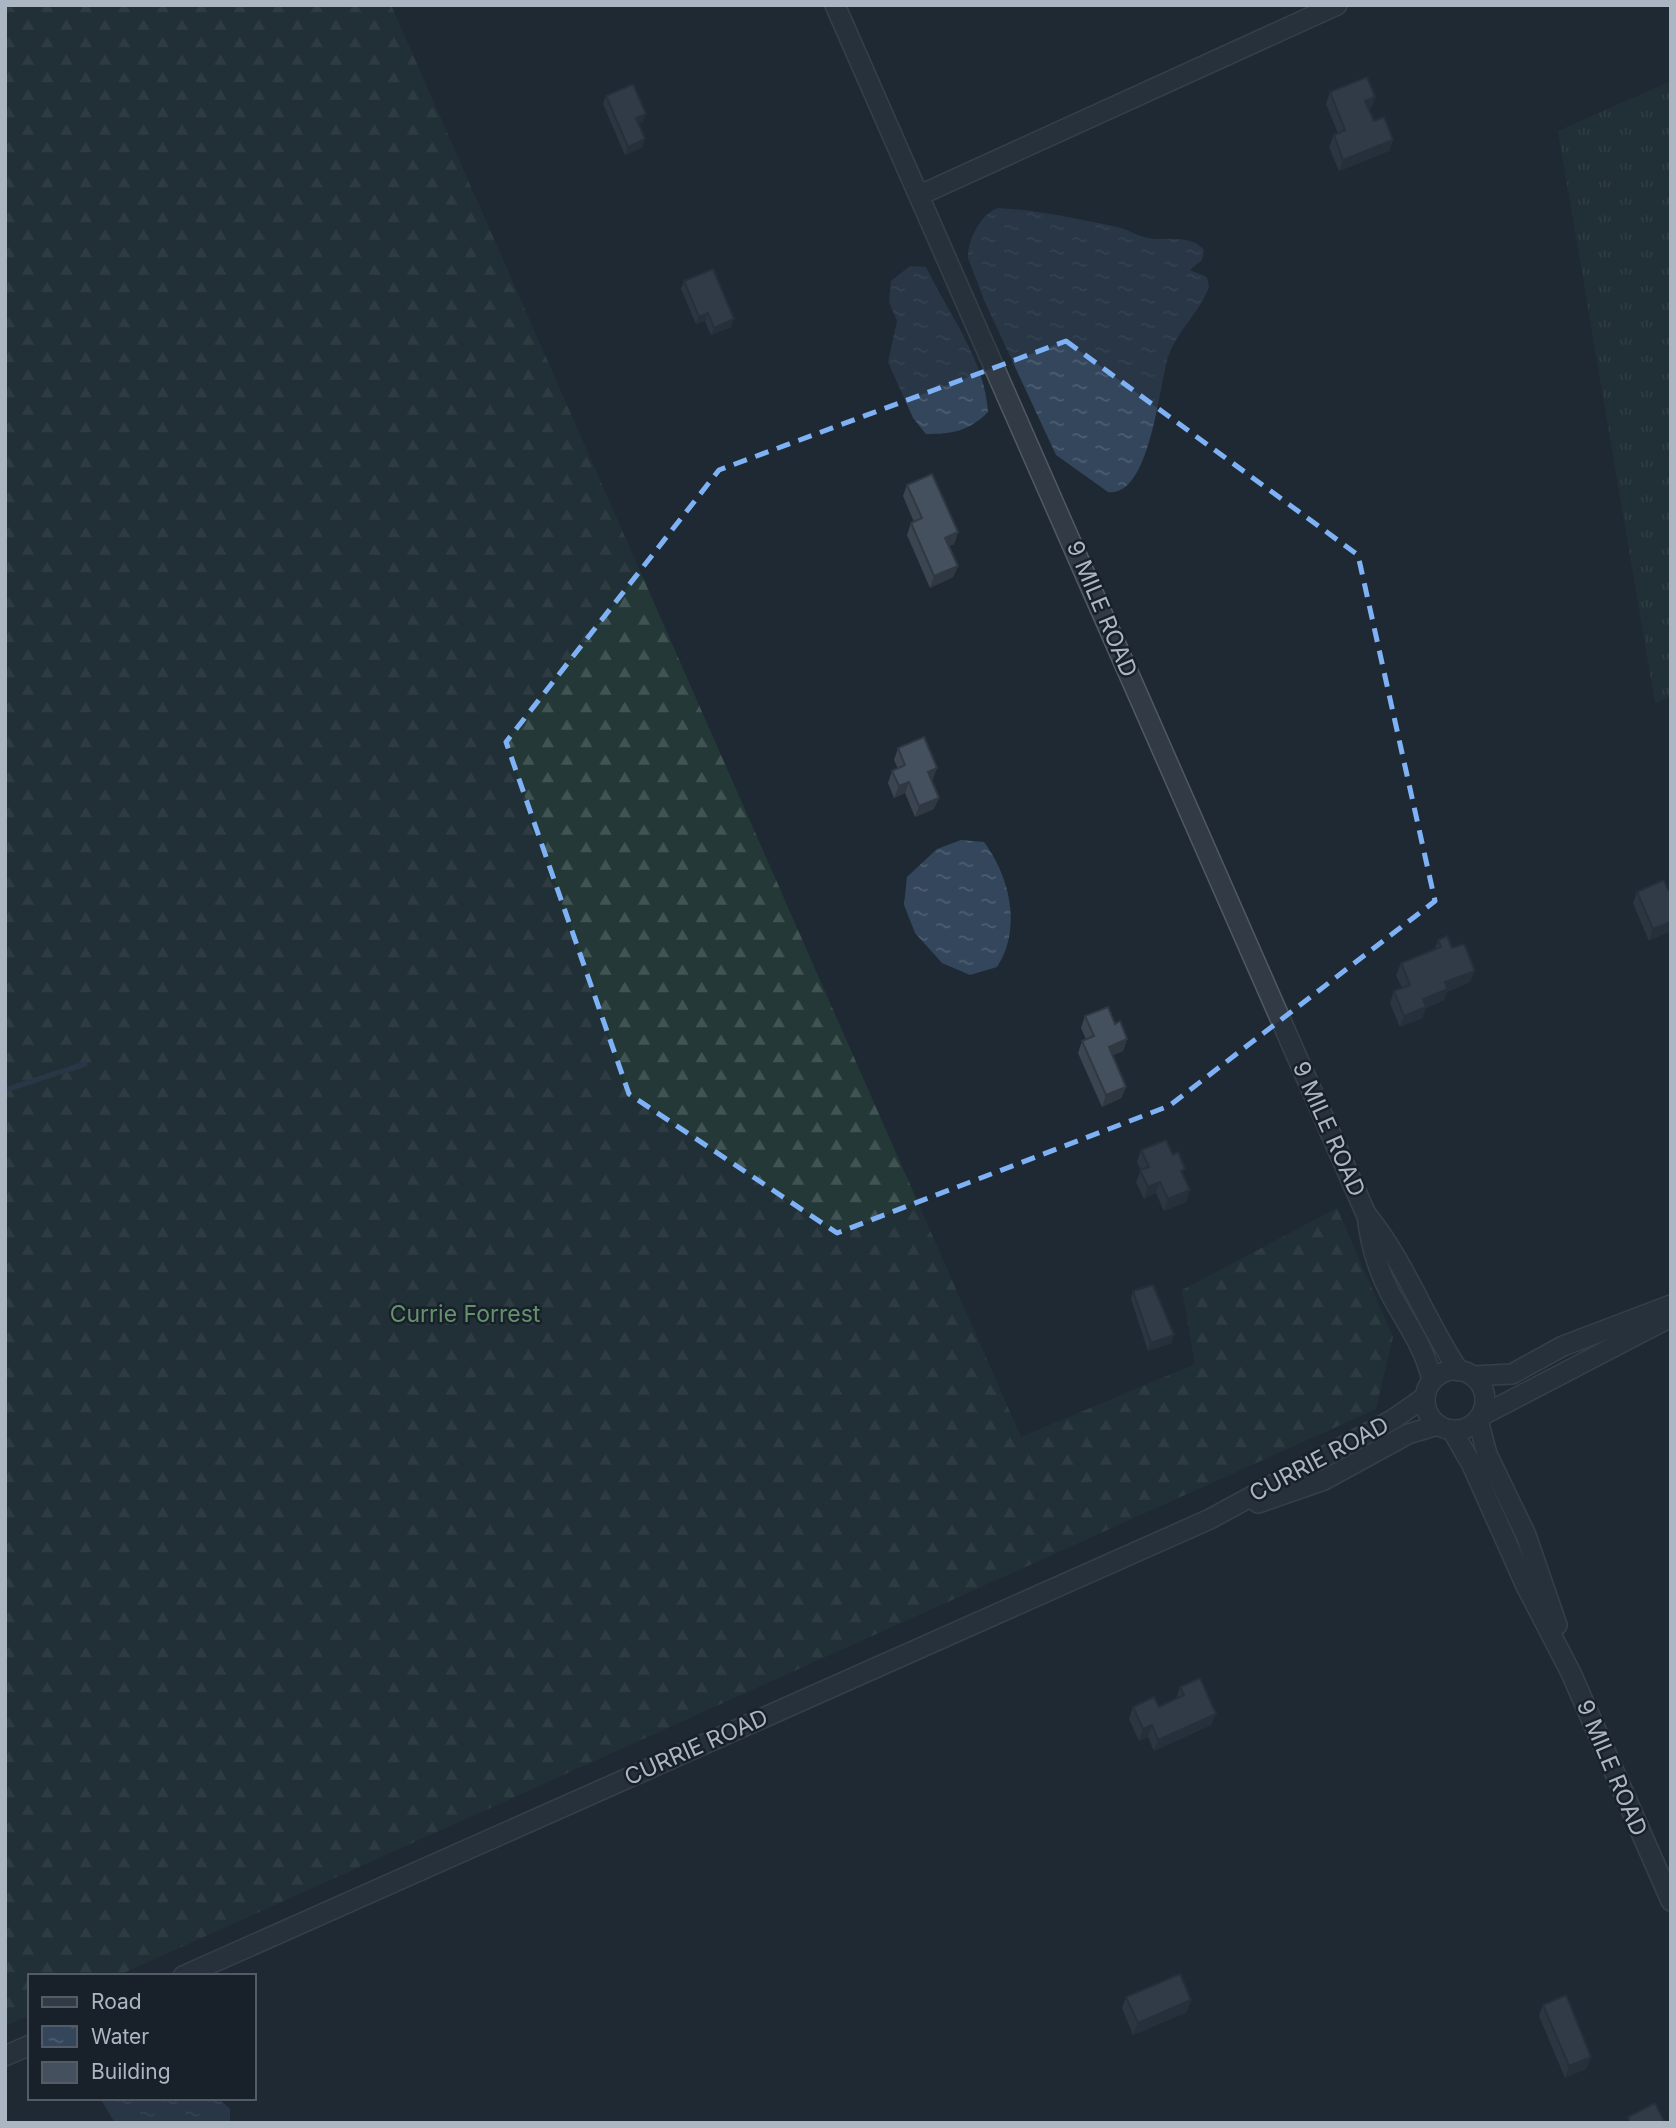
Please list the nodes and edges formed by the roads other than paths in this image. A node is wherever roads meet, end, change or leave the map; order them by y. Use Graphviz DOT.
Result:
graph roads {
  1 [pos="835,5"];
  2 [pos="1337,5"];
  3 [pos="920,195"];
  4 [pos="1366,1214"];
  5 [pos="1671,1305"];
  6 [pos="1671,1317"];
  7 [pos="1466,1373"];
  8 [pos="1429,1389"];
  9 [pos="1480,1418"];
  10 [pos="1445,1428"];
  11 [pos="1210,1518"];
  12 [pos="1571,1672"];
  13 [pos="1671,1901"];
  14 [pos="187,1974"];
  15 [pos="28,2046"];
  16 [pos="5,2056"];
  1 -- 3 [label="street, 9 MILE ROAD"];
  2 -- 3 [label="street"];
  3 -- 4 [label="street, 9 MILE ROAD"];
  4 -- 7 [label="street, 9 MILE ROAD"];
  4 -- 8 [label="street, 9 MILE ROAD"];
  5 -- 7 [label="street"];
  6 -- 9 [label="street"];
  7 -- 8 [label="street"];
  7 -- 9 [label="street"];
  8 -- 10 [label="street"];
  8 -- 11 [label="street, CURRIE ROAD"];
  9 -- 10 [label="street"];
  9 -- 12 [label="street, 9 MILE ROAD"];
  10 -- 11 [label="street, CURRIE ROAD"];
  10 -- 12 [label="street, 9 MILE ROAD"];
  11 -- 14 [label="street, CURRIE ROAD"];
  12 -- 13 [label="street, 9 MILE ROAD"];
  15 -- 16 [label="street"];
}
